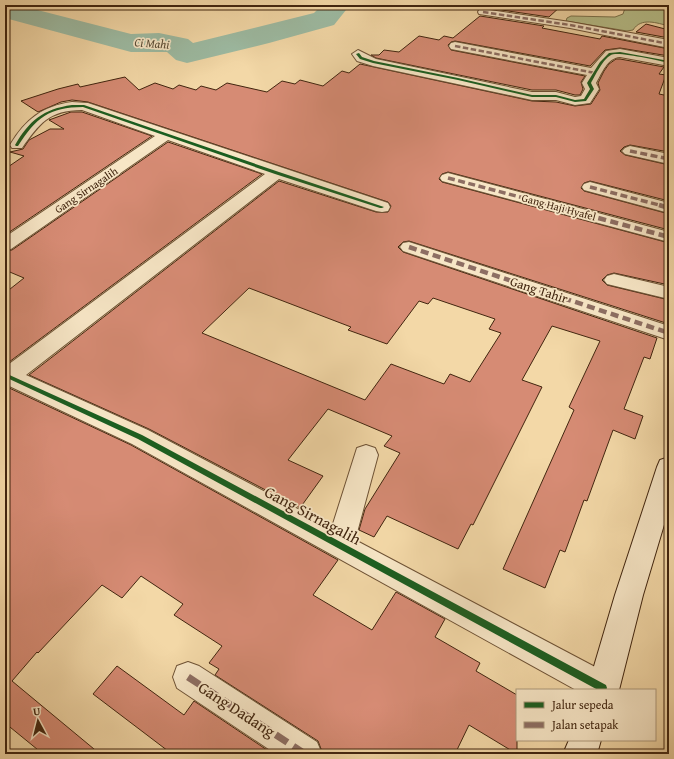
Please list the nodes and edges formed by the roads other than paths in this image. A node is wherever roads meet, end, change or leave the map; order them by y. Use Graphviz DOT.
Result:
graph roads {
  1 [pos="483,12"];
  2 [pos="669,44"];
  3 [pos="455,46"];
  4 [pos="358,54"];
  5 [pos="669,62"];
  6 [pos="595,73"];
  7 [pos="167,134"];
  8 [pos="17,145"];
  9 [pos="630,151"];
  10 [pos="669,159"];
  11 [pos="277,174"];
  12 [pos="448,178"];
  13 [pos="590,187"];
  14 [pos="382,207"];
  15 [pos="669,208"];
  16 [pos="669,237"];
  17 [pos="5,245"];
  18 [pos="409,247"];
  19 [pos="614,280"];
  20 [pos="669,293"];
  21 [pos="669,333"];
  22 [pos="7,376"];
  23 [pos="366,455"];
  24 [pos="669,467"];
  25 [pos="340,544"];
  26 [pos="188,677"];
  27 [pos="603,689"];
  28 [pos="305,754"];
  1 -- 2 [label="street"];
  3 -- 6 [label="street"];
  4 -- 6 [label="street"];
  5 -- 6 [label="street"];
  7 -- 8 [label="street"];
  7 -- 11 [label="street"];
  7 -- 17 [label="street, Gang Sirnagalih"];
  9 -- 10 [label="street"];
  11 -- 14 [label="street"];
  11 -- 22 [label="street"];
  12 -- 16 [label="street, Gang Haji Hyafel"];
  13 -- 15 [label="street"];
  18 -- 21 [label="street, Gang Tahir"];
  19 -- 20 [label="street"];
  22 -- 25 [label="street, Gang Sirnagalih"];
  23 -- 25 [label="street"];
  24 -- 27 [label="street"];
  25 -- 27 [label="street, Gang Sirnagalih"];
  26 -- 28 [label="street, Gang Dadang"];
}
